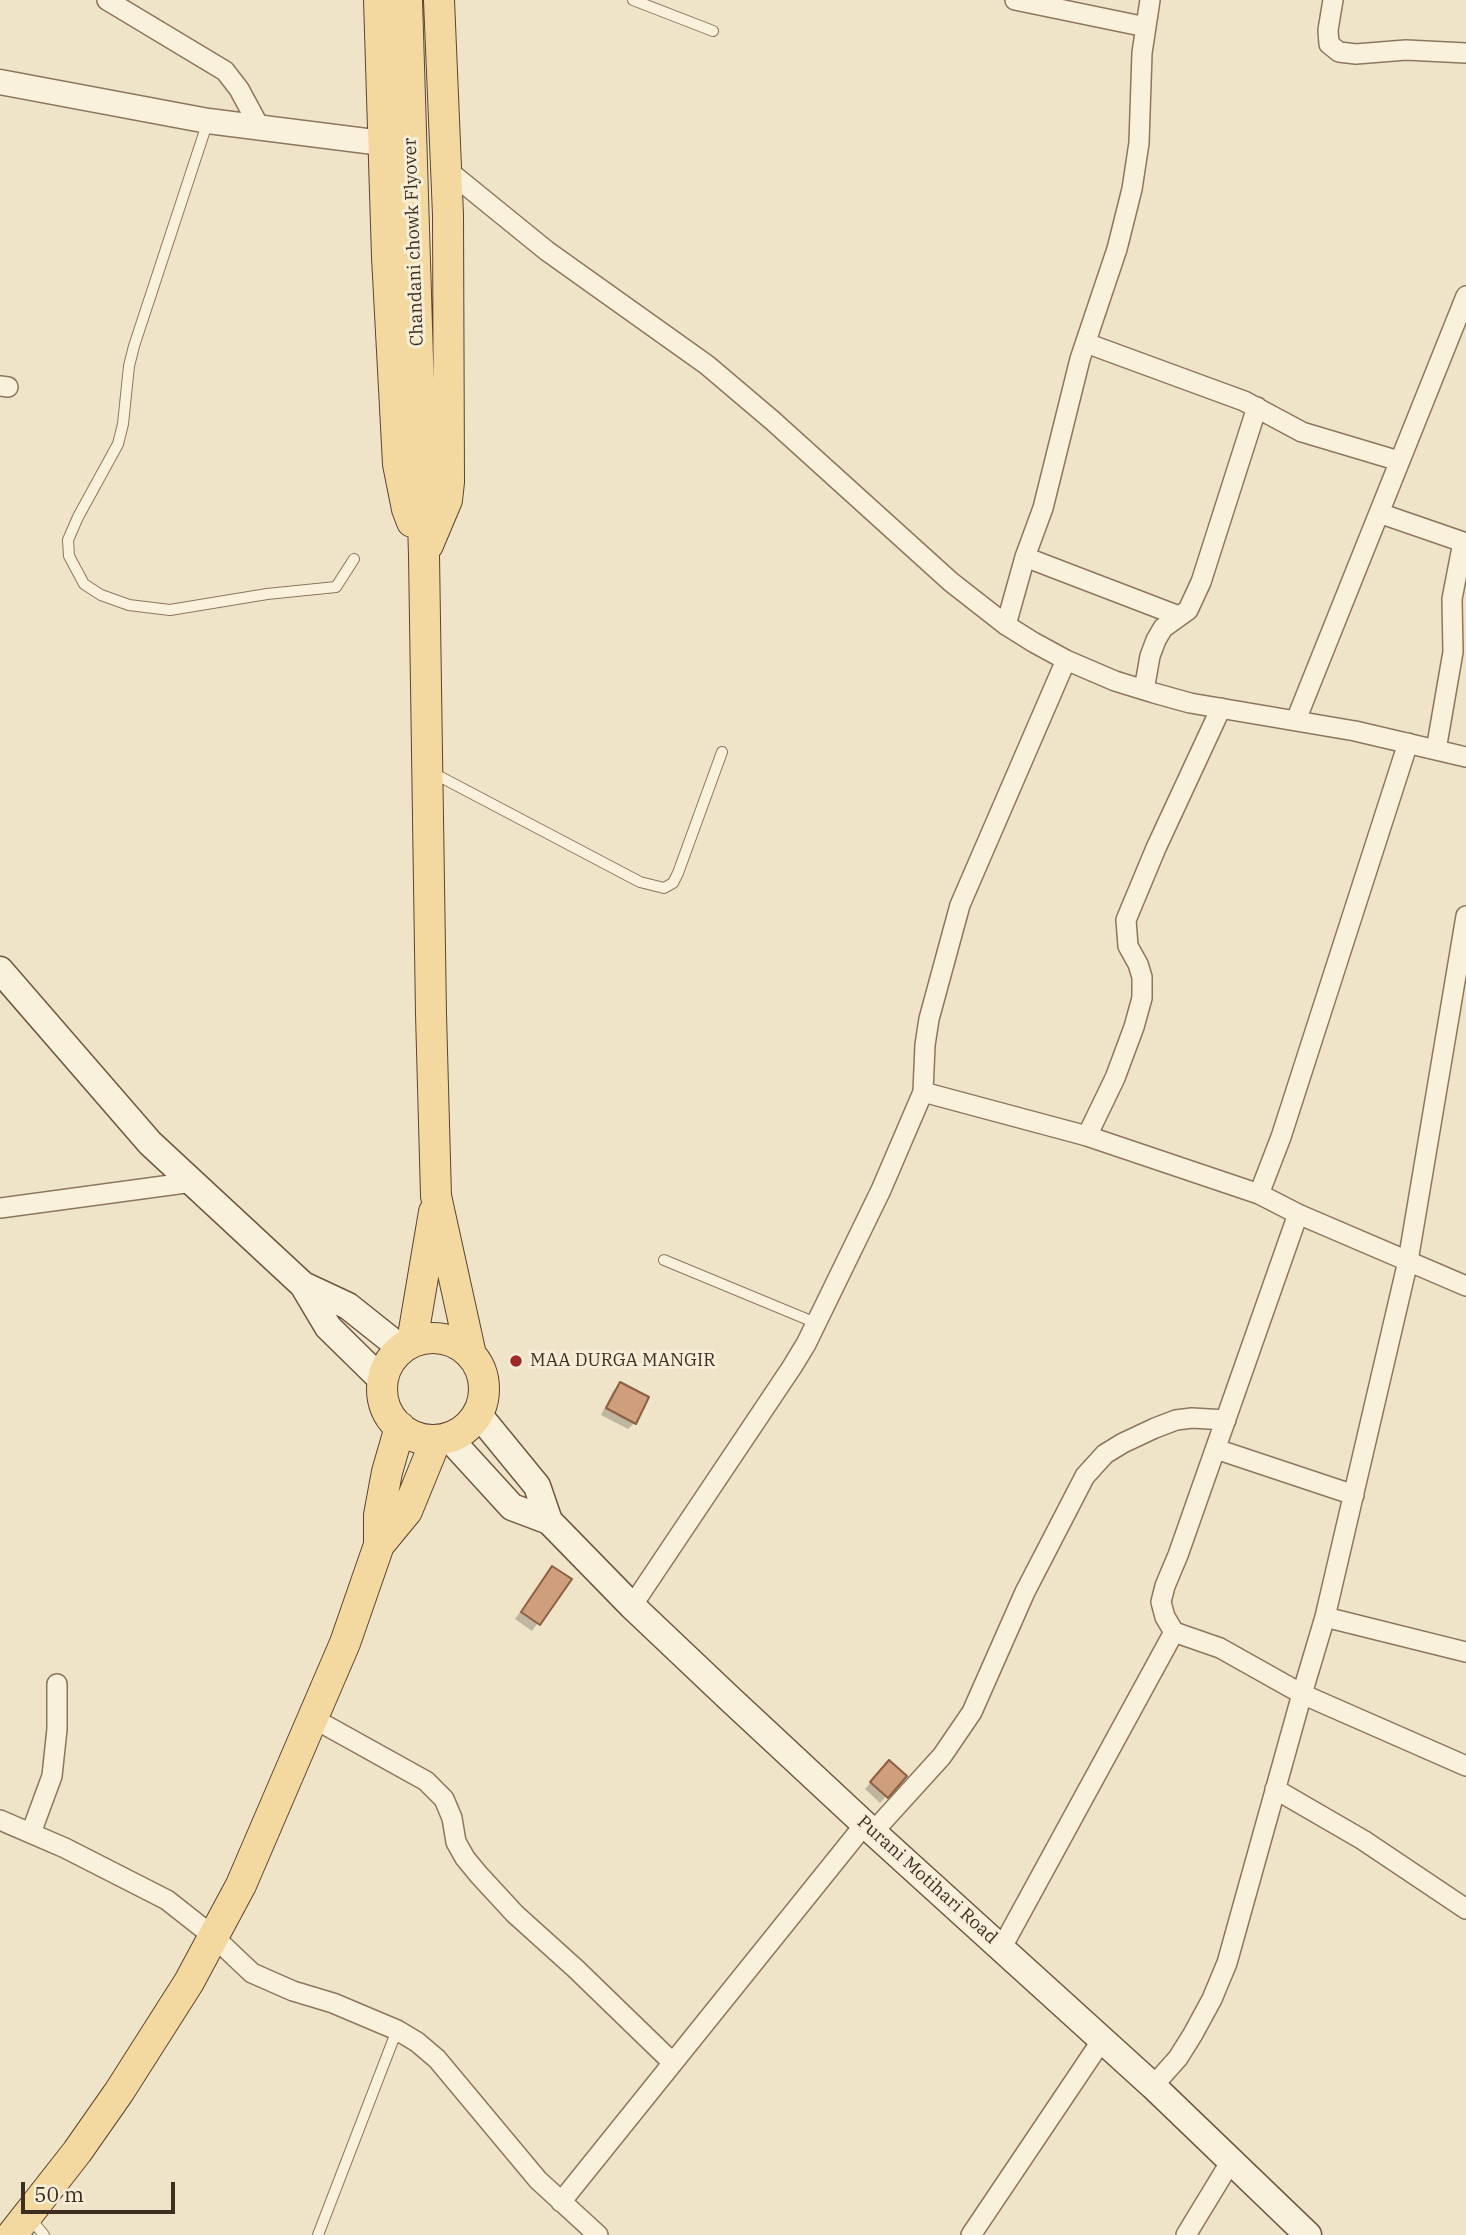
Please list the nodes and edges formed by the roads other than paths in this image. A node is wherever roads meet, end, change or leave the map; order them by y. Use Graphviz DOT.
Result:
graph roads {
  1 [pos="107,0"];
  2 [pos="379,0"];
  3 [pos="407,0"];
  4 [pos="439,0"];
  5 [pos="633,0"];
  6 [pos="1015,0"];
  7 [pos="1150,0"];
  8 [pos="1333,0"];
  9 [pos="1146,27"];
  10 [pos="713,32"];
  11 [pos="1466,53"];
  12 [pos="0,82"];
  13 [pos="208,121"];
  14 [pos="260,128"];
  15 [pos="382,143"];
  16 [pos="446,169"];
  17 [pos="1466,296"];
  18 [pos="1086,343"];
  19 [pos="1257,407"];
  20 [pos="1399,461"];
  21 [pos="1379,513"];
  22 [pos="1465,542"];
  23 [pos="424,555"];
  24 [pos="1025,557"];
  25 [pos="354,559"];
  26 [pos="1179,616"];
  27 [pos="1006,625"];
  28 [pos="1066,660"];
  29 [pos="1144,690"];
  30 [pos="1221,708"];
  31 [pos="1296,720"];
  32 [pos="1408,743"];
  33 [pos="1436,750"];
  34 [pos="722,752"];
  35 [pos="1466,757"];
  36 [pos="427,770"];
  37 [pos="1466,916"];
  38 [pos="1463,947"];
  39 [pos="0,970"];
  40 [pos="923,1092"];
  41 [pos="1087,1136"];
  42 [pos="193,1182"];
  43 [pos="1259,1194"];
  44 [pos="436,1196"];
  45 [pos="0,1208"];
  46 [pos="1298,1214"];
  47 [pos="664,1260"];
  48 [pos="1408,1261"];
  49 [pos="303,1285"];
  50 [pos="1466,1286"];
  51 [pos="816,1324"];
  52 [pos="407,1346"];
  53 [pos="471,1355"];
  54 [pos="383,1381"];
  55 [pos="478,1414"];
  56 [pos="1226,1420"];
  57 [pos="400,1427"];
  58 [pos="442,1439"];
  59 [pos="1216,1449"];
  60 [pos="1354,1495"];
  61 [pos="550,1521"];
  62 [pos="379,1545"];
  63 [pos="632,1606"];
  64 [pos="1325,1618"];
  65 [pos="1174,1632"];
  66 [pos="1466,1652"];
  67 [pos="57,1684"];
  68 [pos="1301,1694"];
  69 [pos="311,1719"];
  70 [pos="1466,1766"];
  71 [pos="1275,1789"];
  72 [pos="0,1820"];
  73 [pos="869,1828"];
  74 [pos="31,1833"];
  75 [pos="1466,1909"];
  76 [pos="214,1937"];
  77 [pos="1001,1948"];
  78 [pos="397,2030"];
  79 [pos="1102,2040"];
  80 [pos="673,2063"];
  81 [pos="1153,2086"];
  82 [pos="1231,2161"];
  83 [pos="561,2202"];
  84 [pos="28,2229"];
  85 [pos="318,2235"];
  86 [pos="598,2235"];
  87 [pos="971,2235"];
  88 [pos="1186,2235"];
  89 [pos="1308,2235"];
  1 -- 14 [label="street"];
  2 -- 15 [label="main road"];
  3 -- 23 [label="main road, Chandani chowk Flyover"];
  4 -- 16 [label="main road"];
  5 -- 10 [label="lane"];
  6 -- 9 [label="street"];
  7 -- 9 [label="street"];
  8 -- 11 [label="street"];
  9 -- 18 [label="street"];
  12 -- 13 [label="street"];
  13 -- 14 [label="street"];
  13 -- 25 [label="lane"];
  14 -- 15 [label="street"];
  15 -- 23 [label="main road"];
  16 -- 23 [label="main road"];
  16 -- 27 [label="street"];
  17 -- 20 [label="street"];
  18 -- 19 [label="street"];
  18 -- 24 [label="street"];
  19 -- 20 [label="street"];
  19 -- 26 [label="street"];
  20 -- 21 [label="street"];
  21 -- 22 [label="street"];
  21 -- 31 [label="street"];
  22 -- 33 [label="street"];
  23 -- 36 [label="main road, Chandani chowk Flyover"];
  24 -- 26 [label="street"];
  24 -- 27 [label="street"];
  26 -- 29 [label="street"];
  27 -- 28 [label="street"];
  28 -- 29 [label="street"];
  28 -- 40 [label="street"];
  29 -- 30 [label="street"];
  30 -- 31 [label="street"];
  30 -- 41 [label="street"];
  31 -- 32 [label="street"];
  32 -- 33 [label="street"];
  32 -- 43 [label="street"];
  33 -- 35 [label="street"];
  34 -- 36 [label="lane"];
  36 -- 44 [label="main road, Chandani chowk Flyover"];
  37 -- 38 [label="street"];
  38 -- 48 [label="street"];
  39 -- 42 [label="main road"];
  40 -- 41 [label="street"];
  40 -- 51 [label="street"];
  41 -- 43 [label="street"];
  42 -- 45 [label="street"];
  42 -- 49 [label="main road"];
  43 -- 46 [label="street"];
  44 -- 52 [label="main road"];
  44 -- 53 [label="main road"];
  46 -- 48 [label="street"];
  46 -- 56 [label="street"];
  47 -- 51 [label="lane"];
  48 -- 50 [label="street"];
  48 -- 60 [label="street"];
  49 -- 52 [label="main road"];
  49 -- 54 [label="main road"];
  51 -- 63 [label="street"];
  52 -- 53 [label="main road"];
  52 -- 54 [label="main road"];
  53 -- 55 [label="main road"];
  54 -- 57 [label="main road"];
  55 -- 58 [label="main road"];
  55 -- 61 [label="main road, Purani Motihari Road"];
  56 -- 59 [label="street"];
  56 -- 73 [label="street"];
  57 -- 58 [label="main road"];
  57 -- 62 [label="main road"];
  58 -- 61 [label="main road, Purani Motihari Road"];
  58 -- 62 [label="main road"];
  59 -- 60 [label="street"];
  59 -- 65 [label="street"];
  60 -- 64 [label="street"];
  61 -- 63 [label="main road, Purani Motihari Road"];
  62 -- 69 [label="main road"];
  63 -- 73 [label="main road, Purani Motihari Road"];
  64 -- 66 [label="street"];
  64 -- 68 [label="street"];
  65 -- 68 [label="street"];
  65 -- 77 [label="street"];
  67 -- 74 [label="street"];
  68 -- 70 [label="street"];
  68 -- 71 [label="street"];
  69 -- 76 [label="main road"];
  69 -- 80 [label="street"];
  71 -- 75 [label="street"];
  71 -- 81 [label="street"];
  72 -- 74 [label="street"];
  73 -- 77 [label="main road, Purani Motihari Road"];
  73 -- 80 [label="street"];
  74 -- 76 [label="street"];
  76 -- 78 [label="street"];
  76 -- 84 [label="main road"];
  77 -- 79 [label="main road, Purani Motihari Road"];
  78 -- 83 [label="street"];
  78 -- 85 [label="lane"];
  79 -- 81 [label="main road, Purani Motihari Road"];
  79 -- 87 [label="street"];
  80 -- 83 [label="street"];
  81 -- 82 [label="main road, Purani Motihari Road"];
  82 -- 88 [label="street"];
  82 -- 89 [label="main road, Purani Motihari Road"];
  83 -- 86 [label="street"];
}
